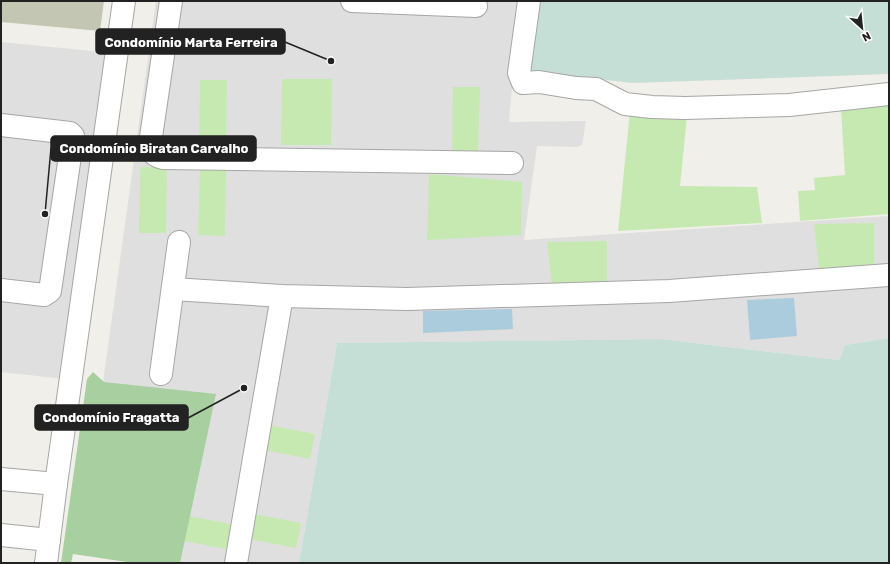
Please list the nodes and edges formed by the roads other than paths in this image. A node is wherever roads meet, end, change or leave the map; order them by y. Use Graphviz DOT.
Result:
graph roads {
  1 [pos="124,1"];
  2 [pos="171,1"];
  3 [pos="352,1"];
  4 [pos="528,1"];
  5 [pos="476,6"];
  6 [pos="889,94"];
  7 [pos="1,125"];
  8 [pos="512,163"];
  9 [pos="62,213"];
  10 [pos="94,214"];
  11 [pos="179,242"];
  12 [pos="889,275"];
  13 [pos="173,289"];
  14 [pos="1,290"];
  15 [pos="282,296"];
  16 [pos="161,374"];
  17 [pos="1,479"];
  18 [pos="56,484"];
  19 [pos="1,535"];
  20 [pos="49,540"];
  21 [pos="46,563"];
  22 [pos="236,563"];
  1 -- 10 [label="street"];
  2 -- 8 [label="street"];
  3 -- 5 [label="street"];
  4 -- 6 [label="street"];
  7 -- 9 [label="street"];
  9 -- 10 [label="street"];
  9 -- 14 [label="street"];
  10 -- 18 [label="street"];
  11 -- 13 [label="street"];
  12 -- 15 [label="street"];
  13 -- 15 [label="street"];
  13 -- 16 [label="street"];
  15 -- 22 [label="street"];
  17 -- 18 [label="street"];
  18 -- 20 [label="street"];
  19 -- 20 [label="street"];
  20 -- 21 [label="street"];
}
